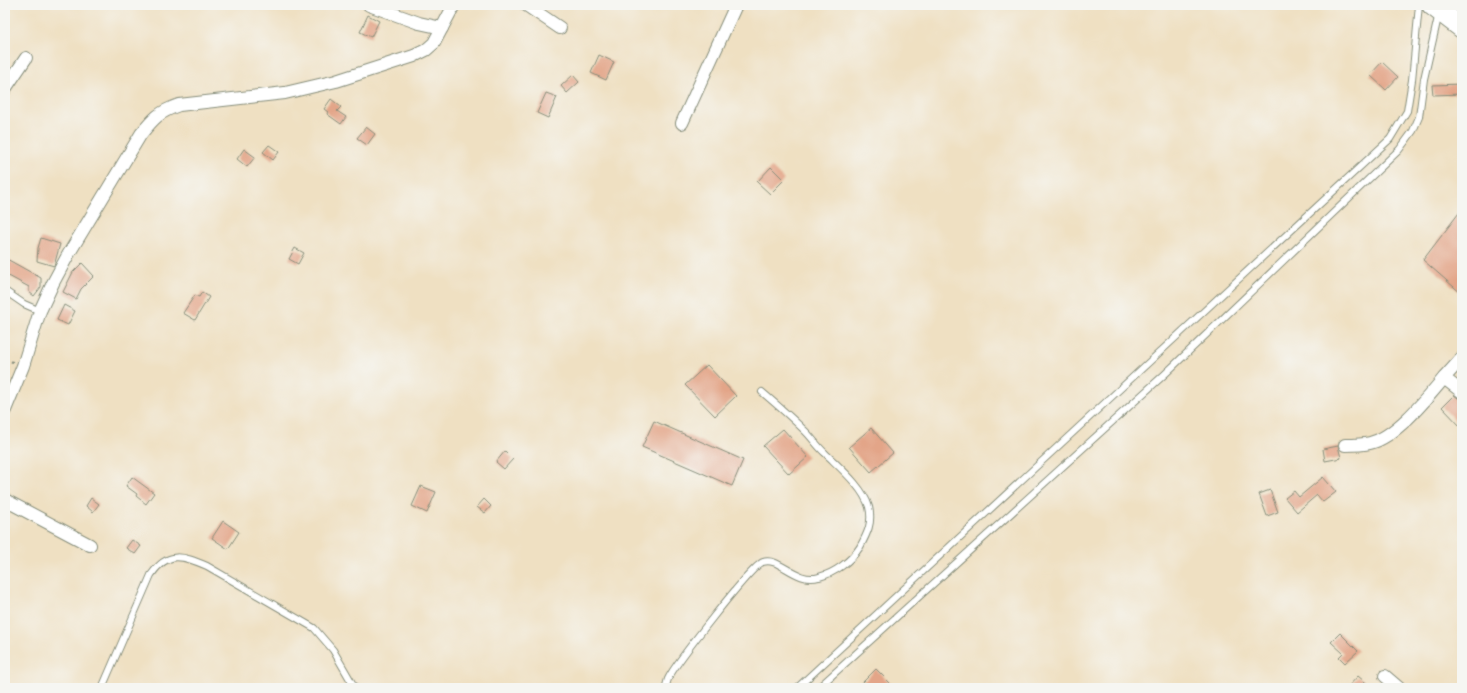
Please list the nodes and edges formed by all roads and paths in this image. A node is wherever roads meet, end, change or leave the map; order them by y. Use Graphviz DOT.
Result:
graph roads {
  1 [pos="371,5"];
  2 [pos="454,5"];
  3 [pos="526,5"];
  4 [pos="736,5"];
  5 [pos="1419,5"];
  6 [pos="1436,8"];
  7 [pos="442,28"];
  8 [pos="560,28"];
  9 [pos="1462,28"];
  10 [pos="26,58"];
  11 [pos="5,89"];
  12 [pos="682,123"];
  13 [pos="5,291"];
  14 [pos="40,311"];
  15 [pos="1462,358"];
  16 [pos="1444,378"];
  17 [pos="762,392"];
  18 [pos="1462,392"];
  19 [pos="5,410"];
  20 [pos="1345,445"];
  21 [pos="5,500"];
  22 [pos="90,545"];
  23 [pos="1385,676"];
  24 [pos="102,688"];
  25 [pos="355,688"];
  26 [pos="666,688"];
  27 [pos="797,688"];
  28 [pos="818,688"];
  29 [pos="1399,688"];
  1 -- 7 [label="street"];
  2 -- 7 [label="street"];
  3 -- 8 [label="street"];
  4 -- 12 [label="street"];
  5 -- 27 [label="lane"];
  6 -- 9 [label="highway"];
  6 -- 28 [label="lane"];
  7 -- 14 [label="street"];
  10 -- 11 [label="street"];
  13 -- 14 [label="lane"];
  14 -- 19 [label="street"];
  15 -- 16 [label="street"];
  16 -- 18 [label="street"];
  16 -- 20 [label="street"];
  17 -- 26 [label="lane"];
  21 -- 22 [label="street"];
  23 -- 29 [label="street"];
  24 -- 25 [label="lane"];
}
